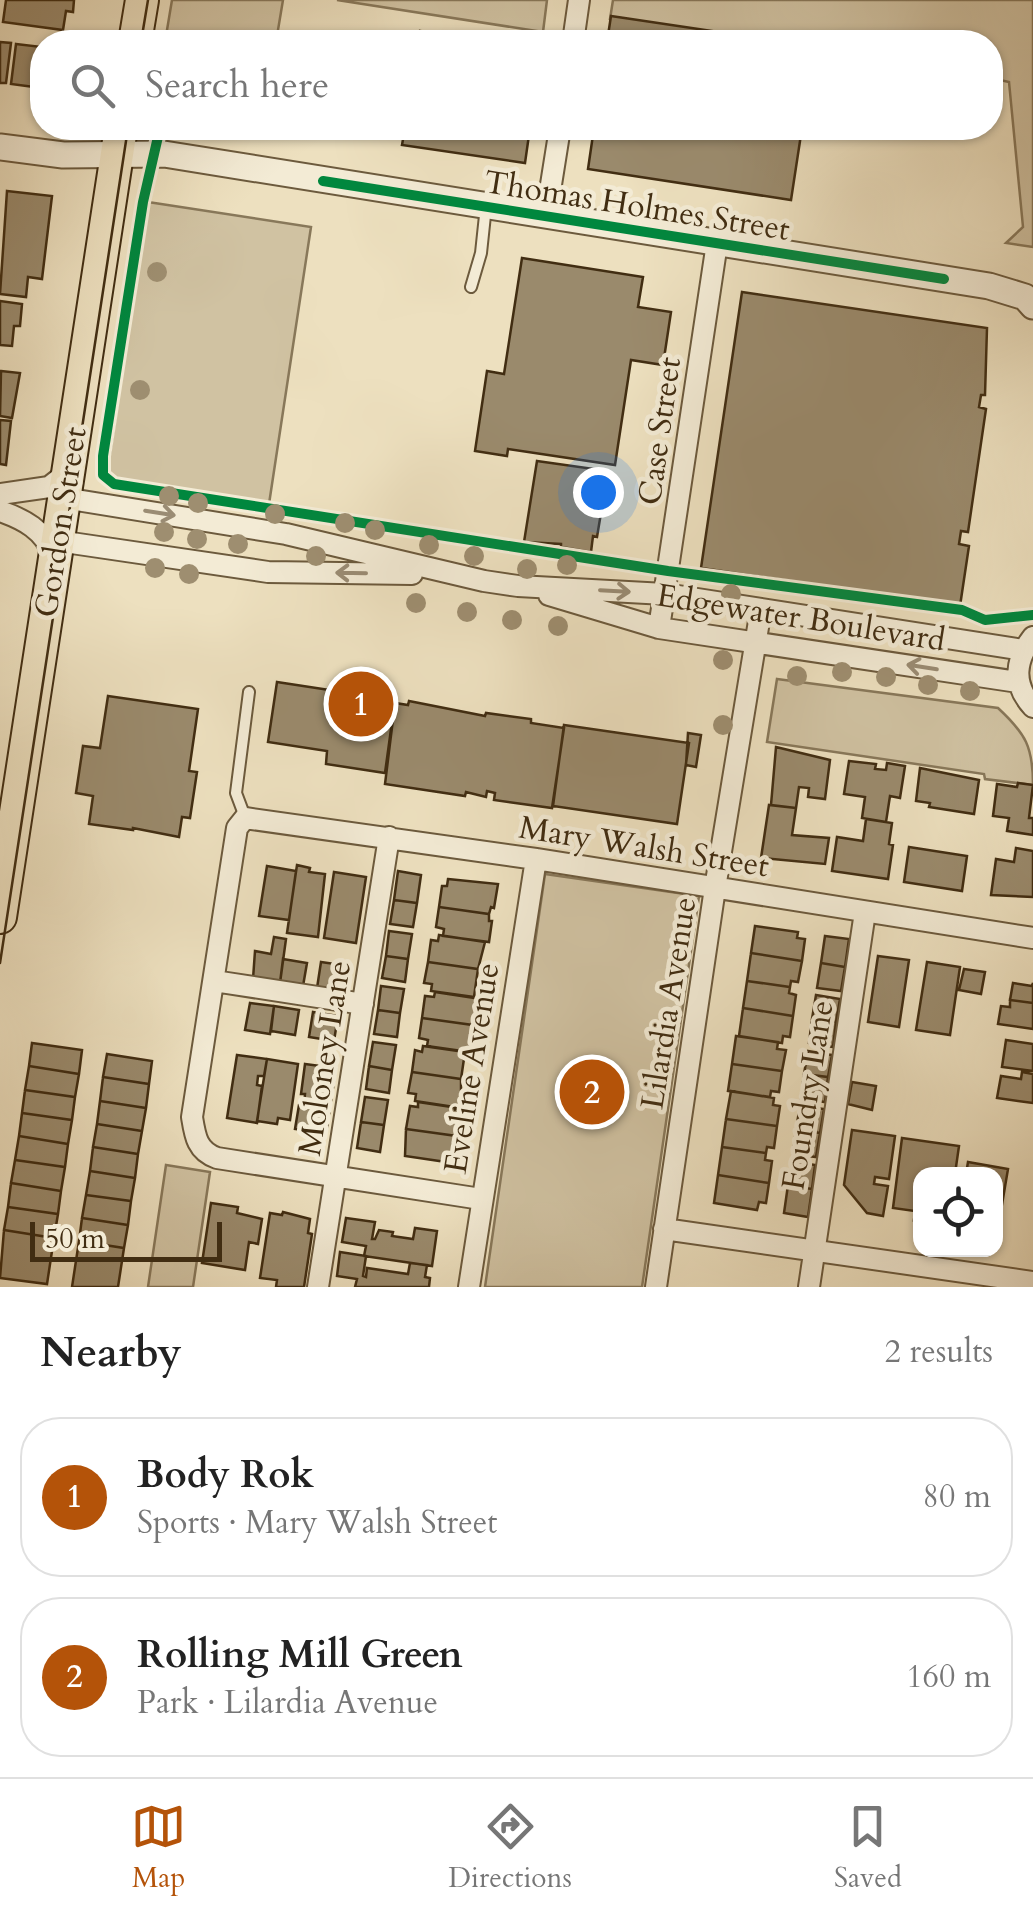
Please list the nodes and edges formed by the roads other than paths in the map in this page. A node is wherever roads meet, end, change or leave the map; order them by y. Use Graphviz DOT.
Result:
graph roads {
  1 [pos="142,0"];
  2 [pos="579,0"];
  3 [pos="137,30"];
  4 [pos="575,30"];
  5 [pos="558,140"];
  6 [pos="119,142"];
  7 [pos="0,147"];
  8 [pos="486,206"];
  9 [pos="546,216"];
  10 [pos="717,243"];
  11 [pos="471,287"];
  12 [pos="1033,306"];
  13 [pos="66,485"];
  14 [pos="0,494"];
  15 [pos="0,511"];
  16 [pos="56,552"];
  17 [pos="449,575"];
  18 [pos="518,586"];
  19 [pos="665,594"];
  20 [pos="762,609"];
  21 [pos="659,628"];
  22 [pos="756,642"];
  23 [pos="1028,644"];
  24 [pos="1018,682"];
  25 [pos="249,692"];
  26 [pos="1033,706"];
  27 [pos="246,818"];
  28 [pos="389,837"];
  29 [pos="4,858"];
  30 [pos="536,859"];
  31 [pos="715,888"];
  32 [pos="865,912"];
  33 [pos="0,917"];
  34 [pos="1033,938"];
  35 [pos="214,982"];
  36 [pos="363,1004"];
  37 [pos="336,1175"];
  38 [pos="481,1199"];
  39 [pos="664,1229"];
  40 [pos="814,1252"];
  41 [pos="1033,1282"];
  42 [pos="318,1287"];
  43 [pos="469,1287"];
  44 [pos="656,1287"];
  45 [pos="808,1287"];
  1 -- 3 [label="main road"];
  2 -- 4 [label="street"];
  5 -- 9 [label="street"];
  6 -- 7 [label="street, Thomas Holmes Street"];
  6 -- 8 [label="street, Thomas Holmes Street"];
  6 -- 13 [label="main road, Gordon Street"];
  8 -- 9 [label="street, Thomas Holmes Street"];
  8 -- 11 [label="lane"];
  9 -- 10 [label="street, Thomas Holmes Street"];
  10 -- 12 [label="street, Thomas Holmes Street"];
  10 -- 19 [label="street, Case Street"];
  13 -- 14 [label="street"];
  13 -- 16 [label="main road, Gordon Street"];
  13 -- 17 [label="street, Edgewater Boulevard, one-way"];
  15 -- 16 [label="street"];
  17 -- 16 [label="street, Edgewater Boulevard, one-way"];
  16 -- 29 [label="main road, Gordon Street"];
  17 -- 18 [label="street, Edgewater Boulevard"];
  18 -- 19 [label="street, Edgewater Boulevard, one-way"];
  18 -- 21 [label="street, Edgewater Boulevard"];
  19 -- 20 [label="street, Edgewater Boulevard"];
  19 -- 21 [label="street, Case Street"];
  20 -- 22 [label="street, Lilardia Avenue"];
  20 -- 23 [label="street, Edgewater Boulevard"];
  21 -- 22 [label="street, Edgewater Boulevard"];
  24 -- 22 [label="street, Edgewater Boulevard, one-way"];
  22 -- 31 [label="street, Lilardia Avenue"];
  23 -- 24 [label="street"];
  24 -- 26 [label="street"];
  25 -- 27 [label="lane"];
  27 -- 28 [label="street, Mary Walsh Street"];
  27 -- 35 [label="street"];
  28 -- 30 [label="street, Mary Walsh Street"];
  28 -- 36 [label="street, Moloney Lane"];
  29 -- 33 [label="main road, Gordon Street"];
  30 -- 31 [label="street, Mary Walsh Street"];
  30 -- 38 [label="street, Eveline Avenue"];
  31 -- 32 [label="street, Mary Walsh Street"];
  31 -- 39 [label="street, Lilardia Avenue"];
  32 -- 34 [label="street, Mary Walsh Street"];
  32 -- 40 [label="street, Foundry Lane"];
  35 -- 36 [label="street"];
  35 -- 37 [label="street"];
  36 -- 37 [label="street, Moloney Lane"];
  37 -- 38 [label="street"];
  37 -- 42 [label="street, Moloney Lane"];
  38 -- 43 [label="street, Eveline Avenue"];
  39 -- 40 [label="street"];
  39 -- 44 [label="street, Lilardia Avenue"];
  40 -- 41 [label="street"];
  40 -- 45 [label="street, Foundry Lane"];
}
